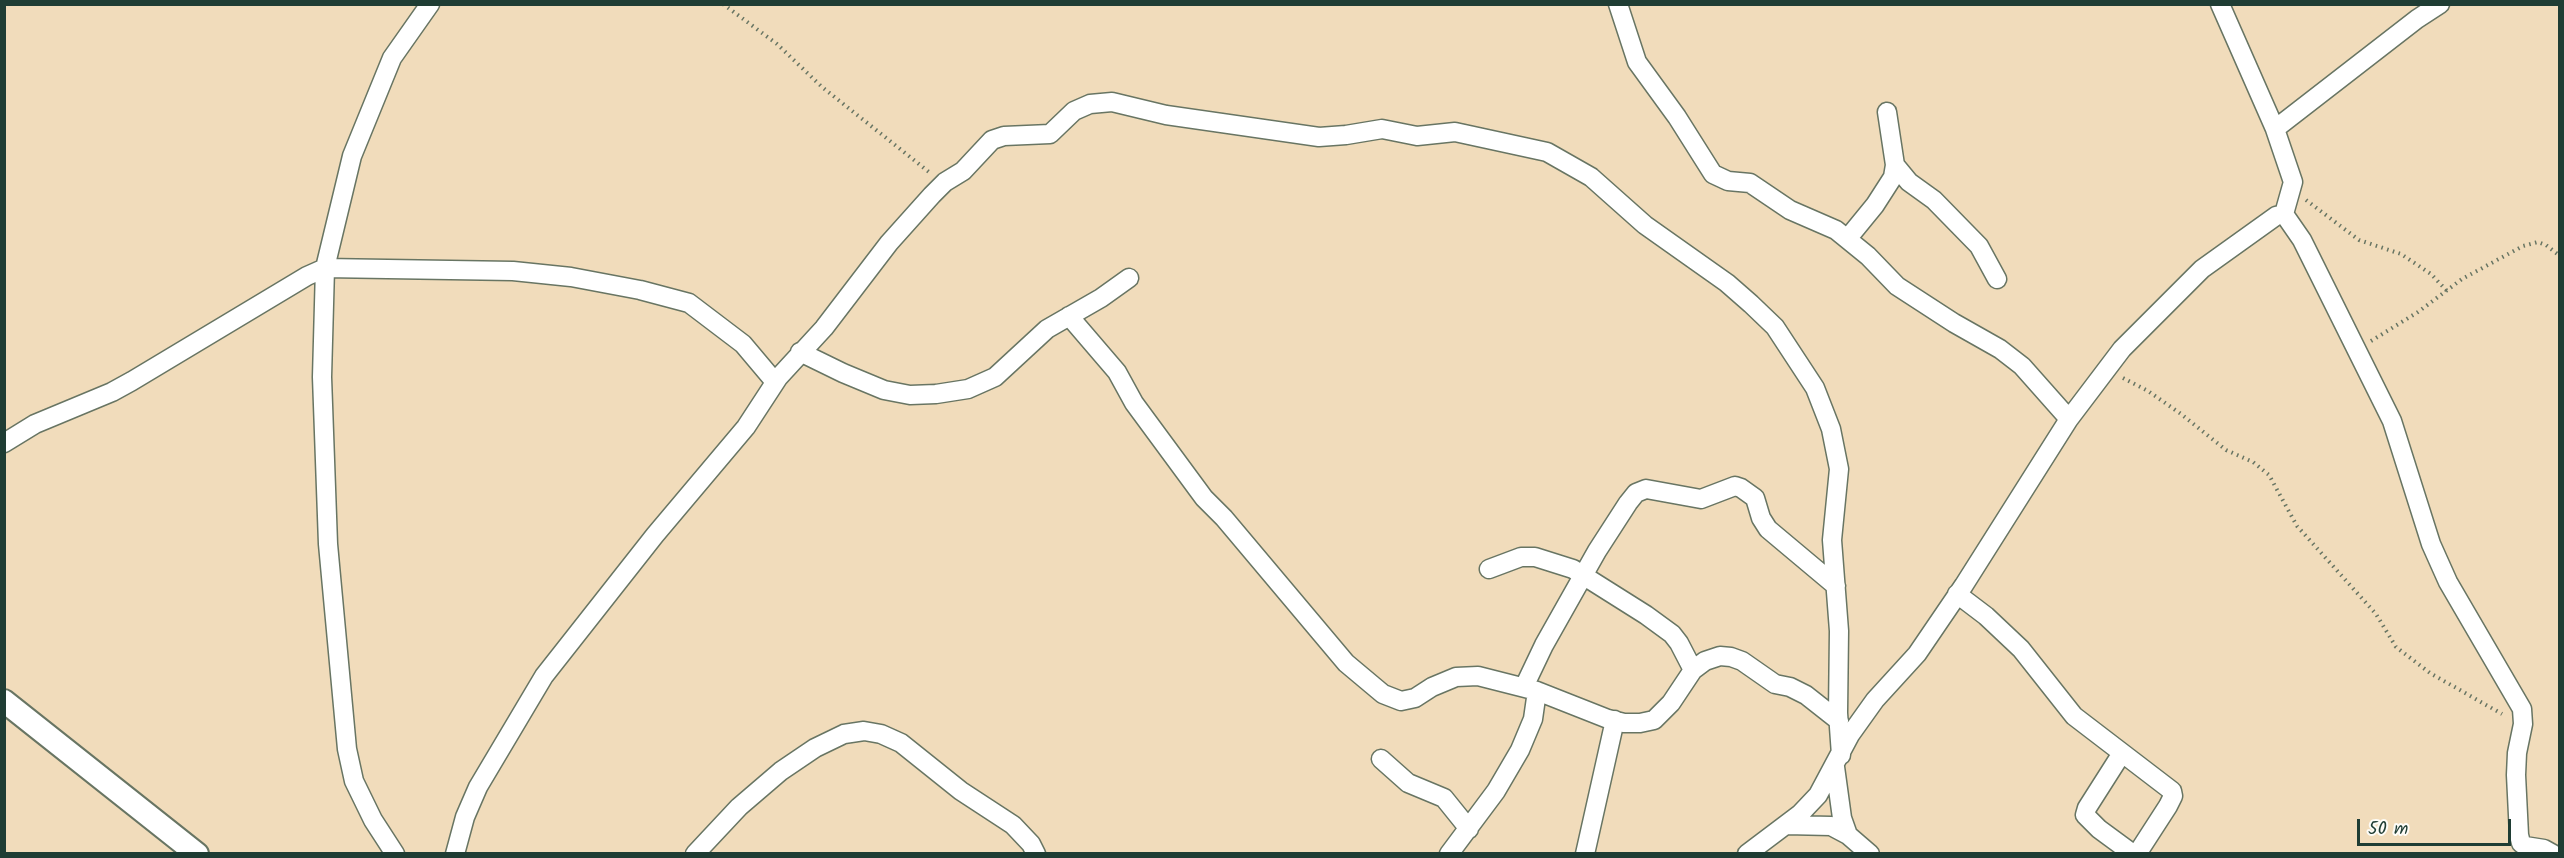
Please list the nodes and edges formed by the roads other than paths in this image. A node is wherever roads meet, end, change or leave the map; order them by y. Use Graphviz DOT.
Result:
graph roads {
  1 [pos="430,4"];
  2 [pos="1618,4"];
  3 [pos="2220,4"];
  4 [pos="2440,4"];
  5 [pos="1887,112"];
  6 [pos="2275,129"];
  7 [pos="1895,165"];
  8 [pos="2284,214"];
  9 [pos="1848,238"];
  10 [pos="325,268"];
  11 [pos="1129,278"];
  12 [pos="1996,279"];
  13 [pos="1069,316"];
  14 [pos="800,352"];
  15 [pos="775,382"];
  16 [pos="2069,419"];
  17 [pos="4,443"];
  18 [pos="1488,569"];
  19 [pos="1584,576"];
  20 [pos="1836,586"];
  21 [pos="1957,594"];
  22 [pos="1693,670"];
  23 [pos="1530,689"];
  24 [pos="4,701"];
  25 [pos="1615,720"];
  26 [pos="1839,721"];
  27 [pos="2122,753"];
  28 [pos="1381,759"];
  29 [pos="1838,761"];
  30 [pos="1786,825"];
  31 [pos="1468,830"];
  32 [pos="1848,835"];
  33 [pos="196,854"];
  34 [pos="395,854"];
  35 [pos="455,854"];
  36 [pos="695,854"];
  37 [pos="1036,854"];
  38 [pos="1449,854"];
  39 [pos="1585,854"];
  40 [pos="1747,854"];
  41 [pos="1870,854"];
  42 [pos="2135,854"];
  43 [pos="2553,854"];
  1 -- 10 [label="street"];
  2 -- 9 [label="street"];
  3 -- 6 [label="street"];
  4 -- 6 [label="street"];
  5 -- 7 [label="street"];
  6 -- 8 [label="street"];
  7 -- 9 [label="street"];
  7 -- 12 [label="street"];
  8 -- 16 [label="street"];
  8 -- 43 [label="street"];
  9 -- 16 [label="street"];
  10 -- 15 [label="street"];
  10 -- 17 [label="street"];
  10 -- 34 [label="street"];
  11 -- 13 [label="street"];
  13 -- 14 [label="street"];
  13 -- 23 [label="street"];
  14 -- 15 [label="street"];
  14 -- 20 [label="street"];
  15 -- 35 [label="street"];
  16 -- 21 [label="street"];
  18 -- 19 [label="street"];
  19 -- 20 [label="street"];
  19 -- 22 [label="street"];
  19 -- 23 [label="street"];
  20 -- 26 [label="street"];
  21 -- 27 [label="street"];
  21 -- 29 [label="street"];
  22 -- 25 [label="street"];
  22 -- 26 [label="street"];
  23 -- 25 [label="street"];
  23 -- 31 [label="street"];
  24 -- 33 [label="street"];
  25 -- 39 [label="street"];
  26 -- 29 [label="street"];
  27 -- 42 [label="street"];
  27 -- 42 [label="street"];
  28 -- 31 [label="street"];
  29 -- 30 [label="street"];
  29 -- 32 [label="street"];
  30 -- 32 [label="street"];
  30 -- 40 [label="street"];
  31 -- 38 [label="street"];
  32 -- 41 [label="street"];
  36 -- 37 [label="street"];
}
